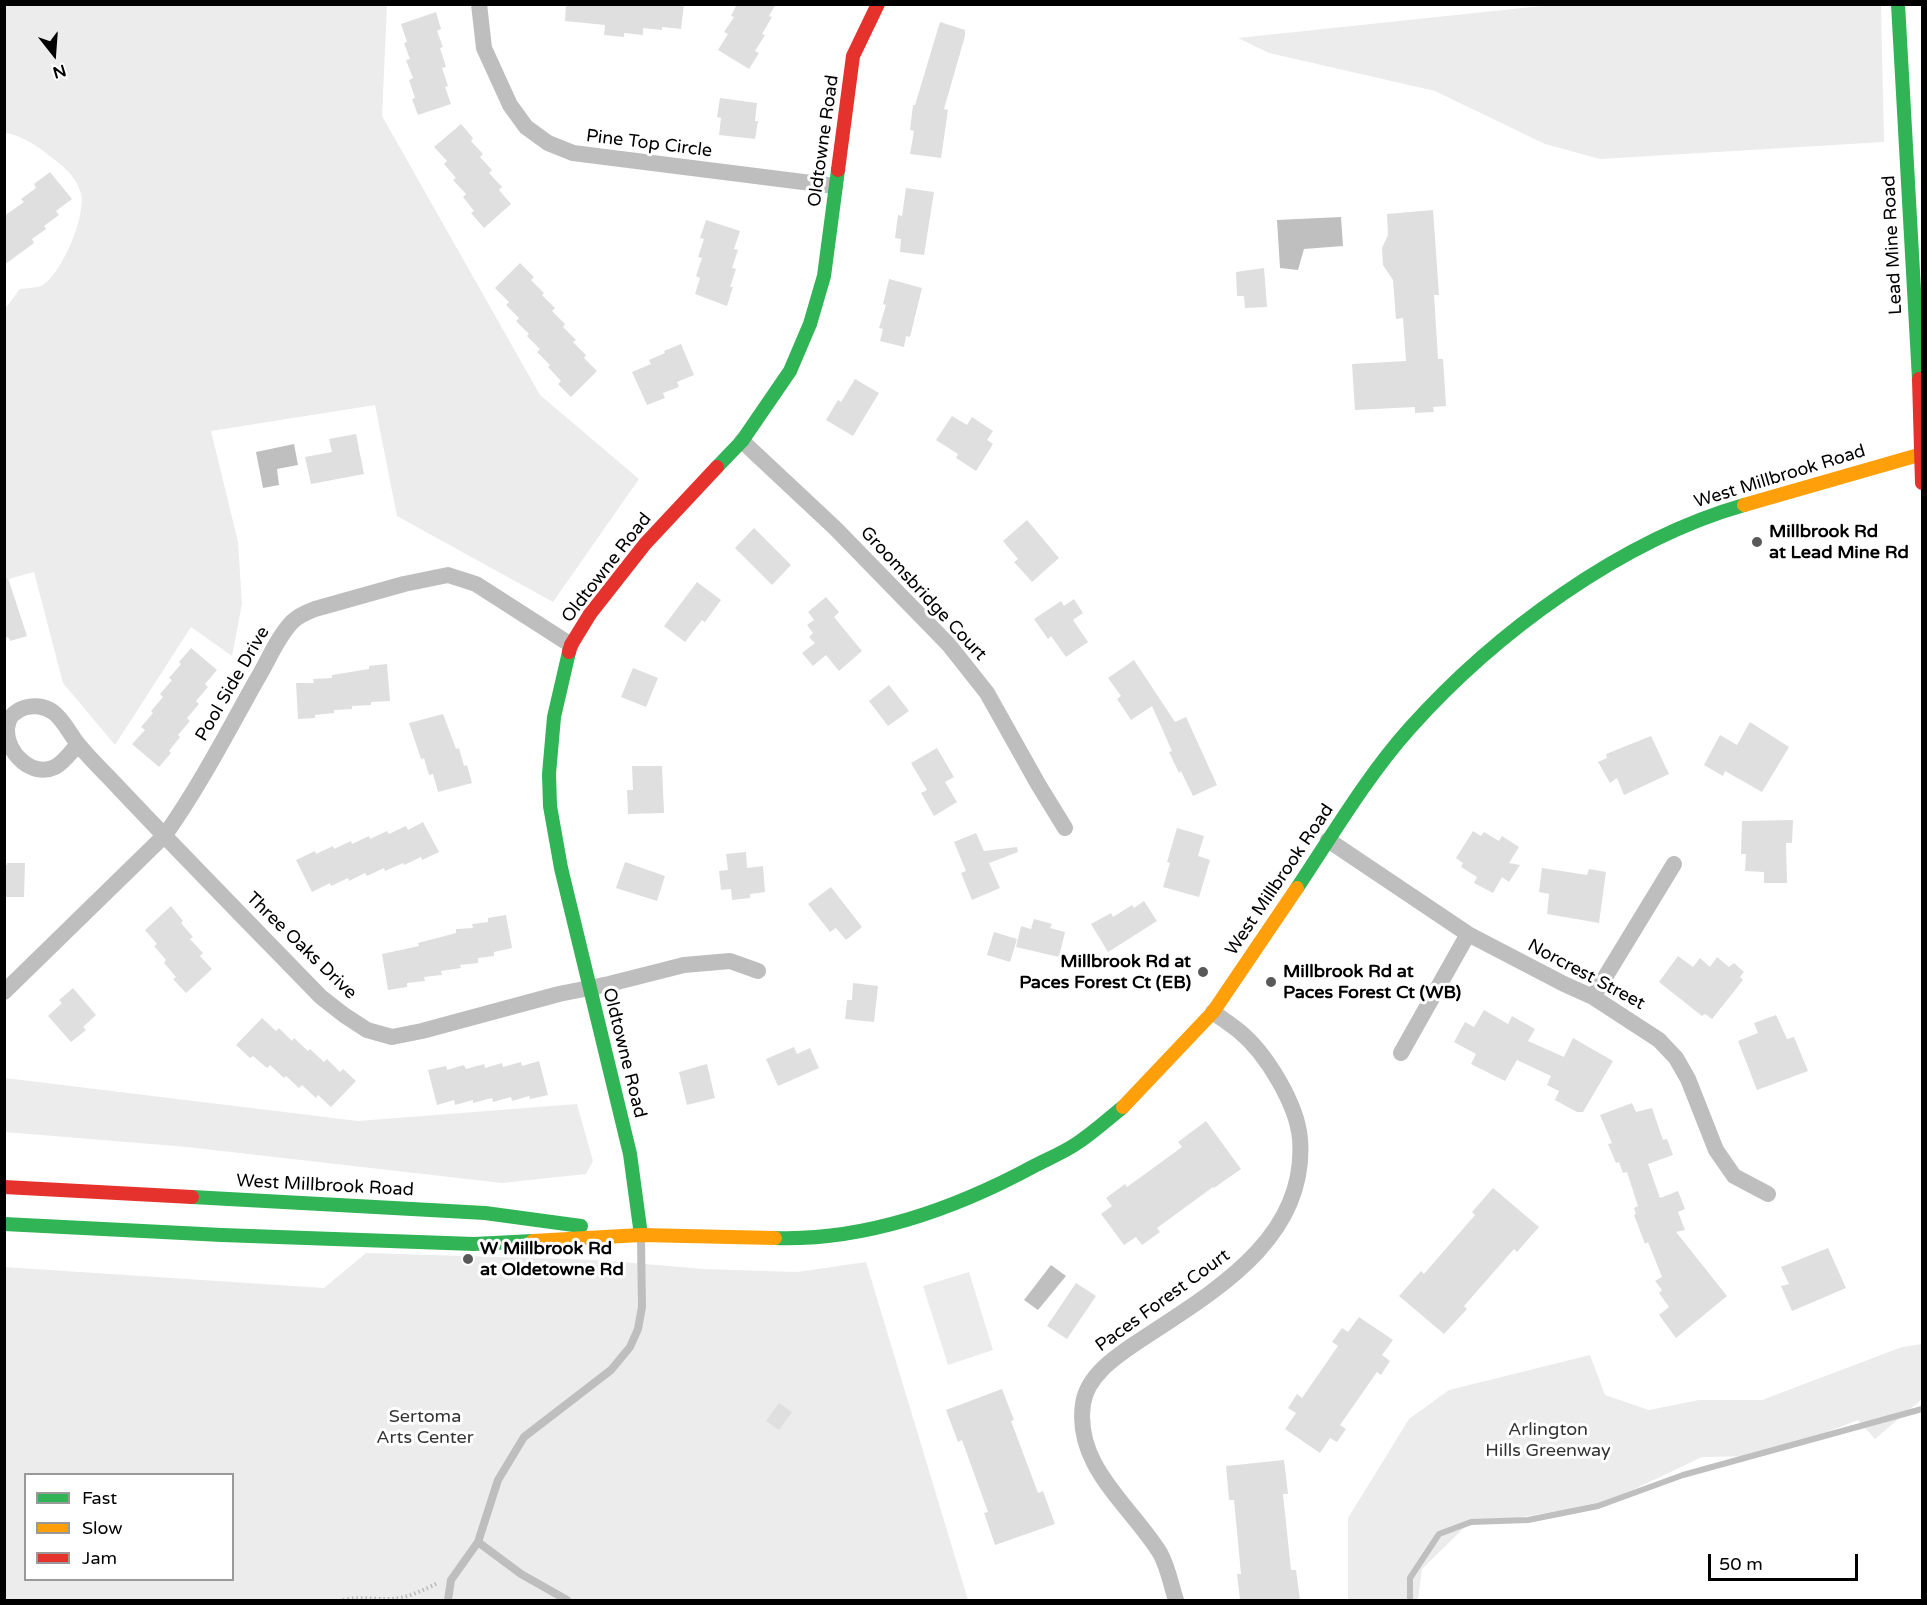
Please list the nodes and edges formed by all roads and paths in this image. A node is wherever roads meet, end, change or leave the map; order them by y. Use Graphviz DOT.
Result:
graph roads {
  1 [pos="479,4"];
  2 [pos="878,4"];
  3 [pos="1898,4"];
  4 [pos="835,186"];
  5 [pos="742,441"];
  6 [pos="1922,454"];
  7 [pos="1923,483"];
  8 [pos="571,645"];
  9 [pos="78,744"];
  10 [pos="1065,828"];
  11 [pos="165,836"];
  12 [pos="1328,840"];
  13 [pos="1674,864"];
  14 [pos="1468,934"];
  15 [pos="758,971"];
  16 [pos="590,988"];
  17 [pos="4,993"];
  18 [pos="1593,997"];
  19 [pos="1213,1012"];
  20 [pos="1401,1053"];
  21 [pos="4,1187"];
  22 [pos="1768,1194"];
  23 [pos="4,1224"];
  24 [pos="641,1235"];
  25 [pos="478,1542"];
  26 [pos="451,1580"];
  27 [pos="343,1600"];
  28 [pos="448,1600"];
  29 [pos="567,1600"];
  30 [pos="1176,1600"];
  1 -- 4 [label="street, Pine Top Circle"];
  2 -- 4 [label="main road, Oldtowne Road"];
  3 -- 6 [label="main road, Lead Mine Road"];
  4 -- 5 [label="main road, Oldtowne Road"];
  5 -- 8 [label="main road, Oldtowne Road"];
  5 -- 10 [label="street, Groomsbridge Court"];
  6 -- 7 [label="main road, Lead Mine Road"];
  6 -- 12 [label="main road, West Millbrook Road"];
  8 -- 11 [label="street, Pool Side Drive"];
  8 -- 16 [label="main road, Oldtowne Road"];
  9 -- 11 [label="street, Three Oaks Drive"];
  11 -- 16 [label="street, Three Oaks Drive"];
  11 -- 17 [label="street, Pool Side Drive"];
  12 -- 14 [label="street, Norcrest Street"];
  12 -- 19 [label="main road, West Millbrook Road"];
  13 -- 18 [label="street"];
  14 -- 18 [label="street, Norcrest Street"];
  14 -- 20 [label="street"];
  15 -- 16 [label="street, Three Oaks Drive"];
  16 -- 24 [label="main road, Oldtowne Road"];
  18 -- 22 [label="street, Norcrest Street"];
  19 -- 24 [label="main road, West Millbrook Road"];
  19 -- 30 [label="street, Paces Forest Court"];
  21 -- 24 [label="main road, West Millbrook Road"];
  23 -- 24 [label="main road, West Millbrook Road"];
  24 -- 25 [label="lane"];
  25 -- 26 [label="lane"];
  25 -- 29 [label="lane"];
  26 -- 27 [label="path"];
  26 -- 28 [label="lane"];
}
